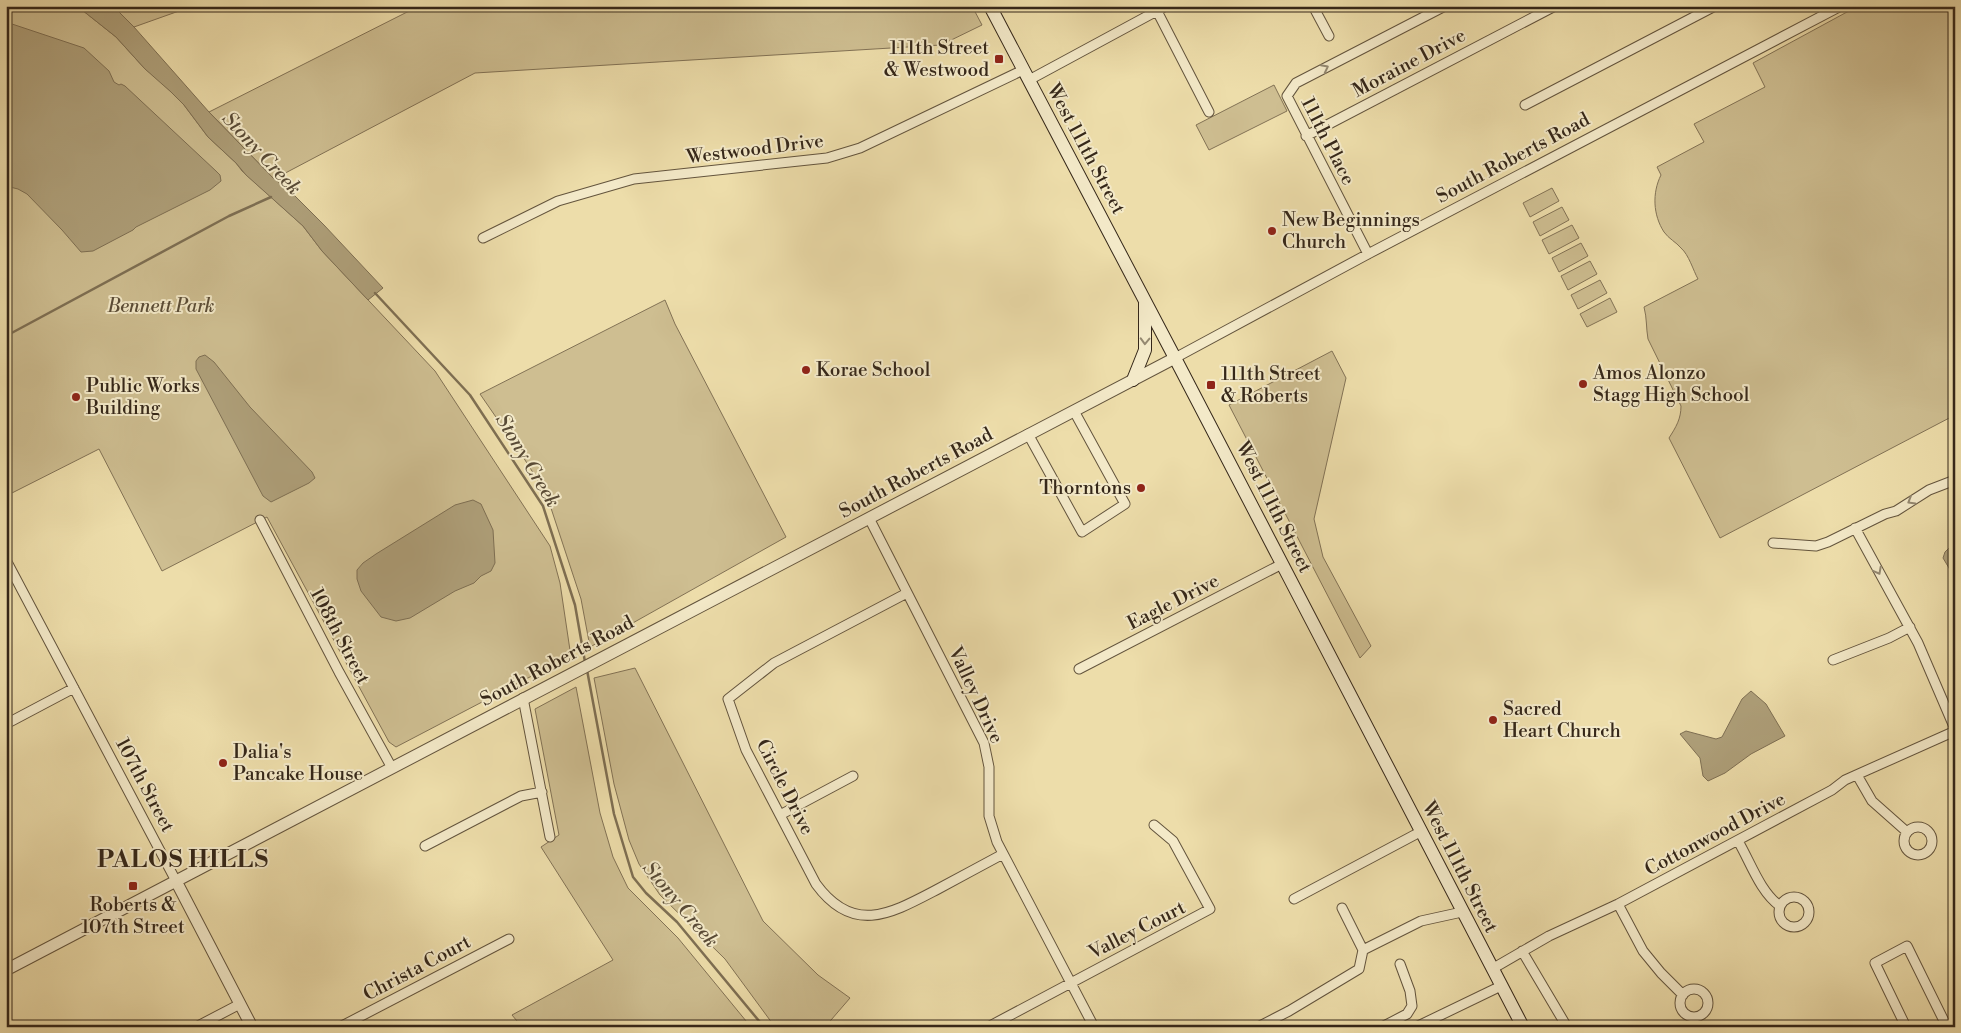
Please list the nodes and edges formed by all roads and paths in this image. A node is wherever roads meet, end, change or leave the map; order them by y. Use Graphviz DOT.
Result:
graph roads {
  1 [pos="990,6"];
  2 [pos="1313,6"];
  3 [pos="1445,6"];
  4 [pos="1555,6"];
  5 [pos="1715,6"];
  6 [pos="1841,6"];
  7 [pos="1161,8"];
  8 [pos="1329,36"];
  9 [pos="1026,75"];
  10 [pos="1525,105"];
  11 [pos="1209,112"];
  12 [pos="1306,136"];
  13 [pos="483,238"];
  14 [pos="1368,254"];
  15 [pos="1145,301"];
  16 [pos="1175,358"];
  17 [pos="1133,380"];
  18 [pos="1074,411"];
  19 [pos="1028,434"];
  20 [pos="1955,480"];
  21 [pos="869,518"];
  22 [pos="260,520"];
  23 [pos="1855,528"];
  24 [pos="1773,543"];
  25 [pos="6,560"];
  26 [pos="1282,564"];
  27 [pos="10,576"];
  28 [pos="907,593"];
  29 [pos="1910,627"];
  30 [pos="1833,660"];
  31 [pos="1079,669"];
  32 [pos="74,688"];
  33 [pos="524,698"];
  34 [pos="6,724"];
  35 [pos="1955,730"];
  36 [pos="392,768"];
  37 [pos="1857,775"];
  38 [pos="853,776"];
  39 [pos="542,792"];
  40 [pos="780,815"];
  41 [pos="1154,825"];
  42 [pos="1420,832"];
  43 [pos="1907,832"];
  44 [pos="550,837"];
  45 [pos="1738,840"];
  46 [pos="424,846"];
  47 [pos="1003,854"];
  48 [pos="176,881"];
  49 [pos="1294,899"];
  50 [pos="1618,904"];
  51 [pos="1780,906"];
  52 [pos="1342,908"];
  53 [pos="1462,912"];
  54 [pos="509,939"];
  55 [pos="1363,950"];
  56 [pos="1522,951"];
  57 [pos="1400,964"];
  58 [pos="1492,969"];
  59 [pos="6,970"];
  60 [pos="1070,983"];
  61 [pos="1501,986"];
  62 [pos="1683,995"];
  63 [pos="240,1004"];
  64 [pos="1434,1023"];
  65 [pos="196,1027"];
  66 [pos="252,1027"];
  67 [pos="340,1027"];
  68 [pos="988,1027"];
  69 [pos="1094,1027"];
  70 [pos="1258,1027"];
  71 [pos="1382,1027"];
  72 [pos="1416,1027"];
  73 [pos="1522,1027"];
  74 [pos="1567,1027"];
  75 [pos="1906,1027"];
  76 [pos="1947,1027"];
  1 -- 9 [label="main road, West 111th Street"];
  2 -- 8 [label="street"];
  12 -- 3 [label="street, 111th Place, one-way"];
  4 -- 12 [label="street, Moraine Drive"];
  5 -- 10 [label="street"];
  6 -- 14 [label="street, South Roberts Road"];
  7 -- 9 [label="street, Westwood Drive"];
  7 -- 11 [label="street"];
  9 -- 13 [label="street, Westwood Drive"];
  9 -- 15 [label="main road, West 111th Street"];
  12 -- 14 [label="street, 111th Place"];
  14 -- 16 [label="street, South Roberts Road"];
  15 -- 16 [label="main road, West 111th Street"];
  15 -- 17 [label="main road, one-way"];
  16 -- 17 [label="street, South Roberts Road"];
  16 -- 26 [label="main road, West 111th Street"];
  17 -- 18 [label="street, South Roberts Road"];
  18 -- 19 [label="street, South Roberts Road"];
  18 -- 19 [label="street"];
  19 -- 21 [label="street, South Roberts Road"];
  20 -- 23 [label="street, one-way"];
  21 -- 28 [label="street, Valley Drive"];
  21 -- 33 [label="street, South Roberts Road"];
  22 -- 36 [label="street, 108th Street"];
  23 -- 24 [label="street"];
  23 -- 29 [label="street, one-way"];
  25 -- 27 [label="street, 107th Street"];
  26 -- 31 [label="street, Eagle Drive"];
  26 -- 42 [label="main road, West 111th Street"];
  27 -- 32 [label="street, 107th Street"];
  28 -- 40 [label="street, Circle Drive"];
  28 -- 47 [label="street, Valley Drive"];
  29 -- 30 [label="street"];
  29 -- 35 [label="street"];
  32 -- 34 [label="street"];
  32 -- 48 [label="street, 107th Street"];
  33 -- 36 [label="street, South Roberts Road"];
  33 -- 39 [label="street"];
  35 -- 37 [label="street, Cottonwood Drive"];
  36 -- 48 [label="street, South Roberts Road"];
  37 -- 43 [label="street"];
  37 -- 45 [label="street, Cottonwood Drive"];
  38 -- 40 [label="street"];
  39 -- 44 [label="street"];
  39 -- 46 [label="street"];
  40 -- 47 [label="street, Circle Drive"];
  41 -- 60 [label="street, Valley Court"];
  42 -- 49 [label="street"];
  42 -- 53 [label="main road, West 111th Street"];
  45 -- 50 [label="street, Cottonwood Drive"];
  45 -- 51 [label="street"];
  47 -- 60 [label="street, Valley Drive"];
  48 -- 59 [label="street, South Roberts Road"];
  48 -- 63 [label="street, 107th Street"];
  50 -- 56 [label="street, Cottonwood Drive"];
  50 -- 62 [label="street"];
  52 -- 55 [label="street"];
  53 -- 55 [label="street"];
  53 -- 58 [label="main road, West 111th Street"];
  54 -- 67 [label="street, Christa Court"];
  55 -- 70 [label="street"];
  56 -- 58 [label="street, Cottonwood Drive"];
  56 -- 74 [label="street"];
  57 -- 71 [label="street"];
  58 -- 61 [label="main road, West 111th Street"];
  60 -- 68 [label="street, Valley Court"];
  60 -- 69 [label="street, Valley Drive"];
  61 -- 64 [label="street"];
  61 -- 73 [label="main road, West 111th Street"];
  63 -- 65 [label="street"];
  63 -- 66 [label="street, 107th Street"];
  64 -- 72 [label="street"];
  75 -- 76 [label="street"];
}
